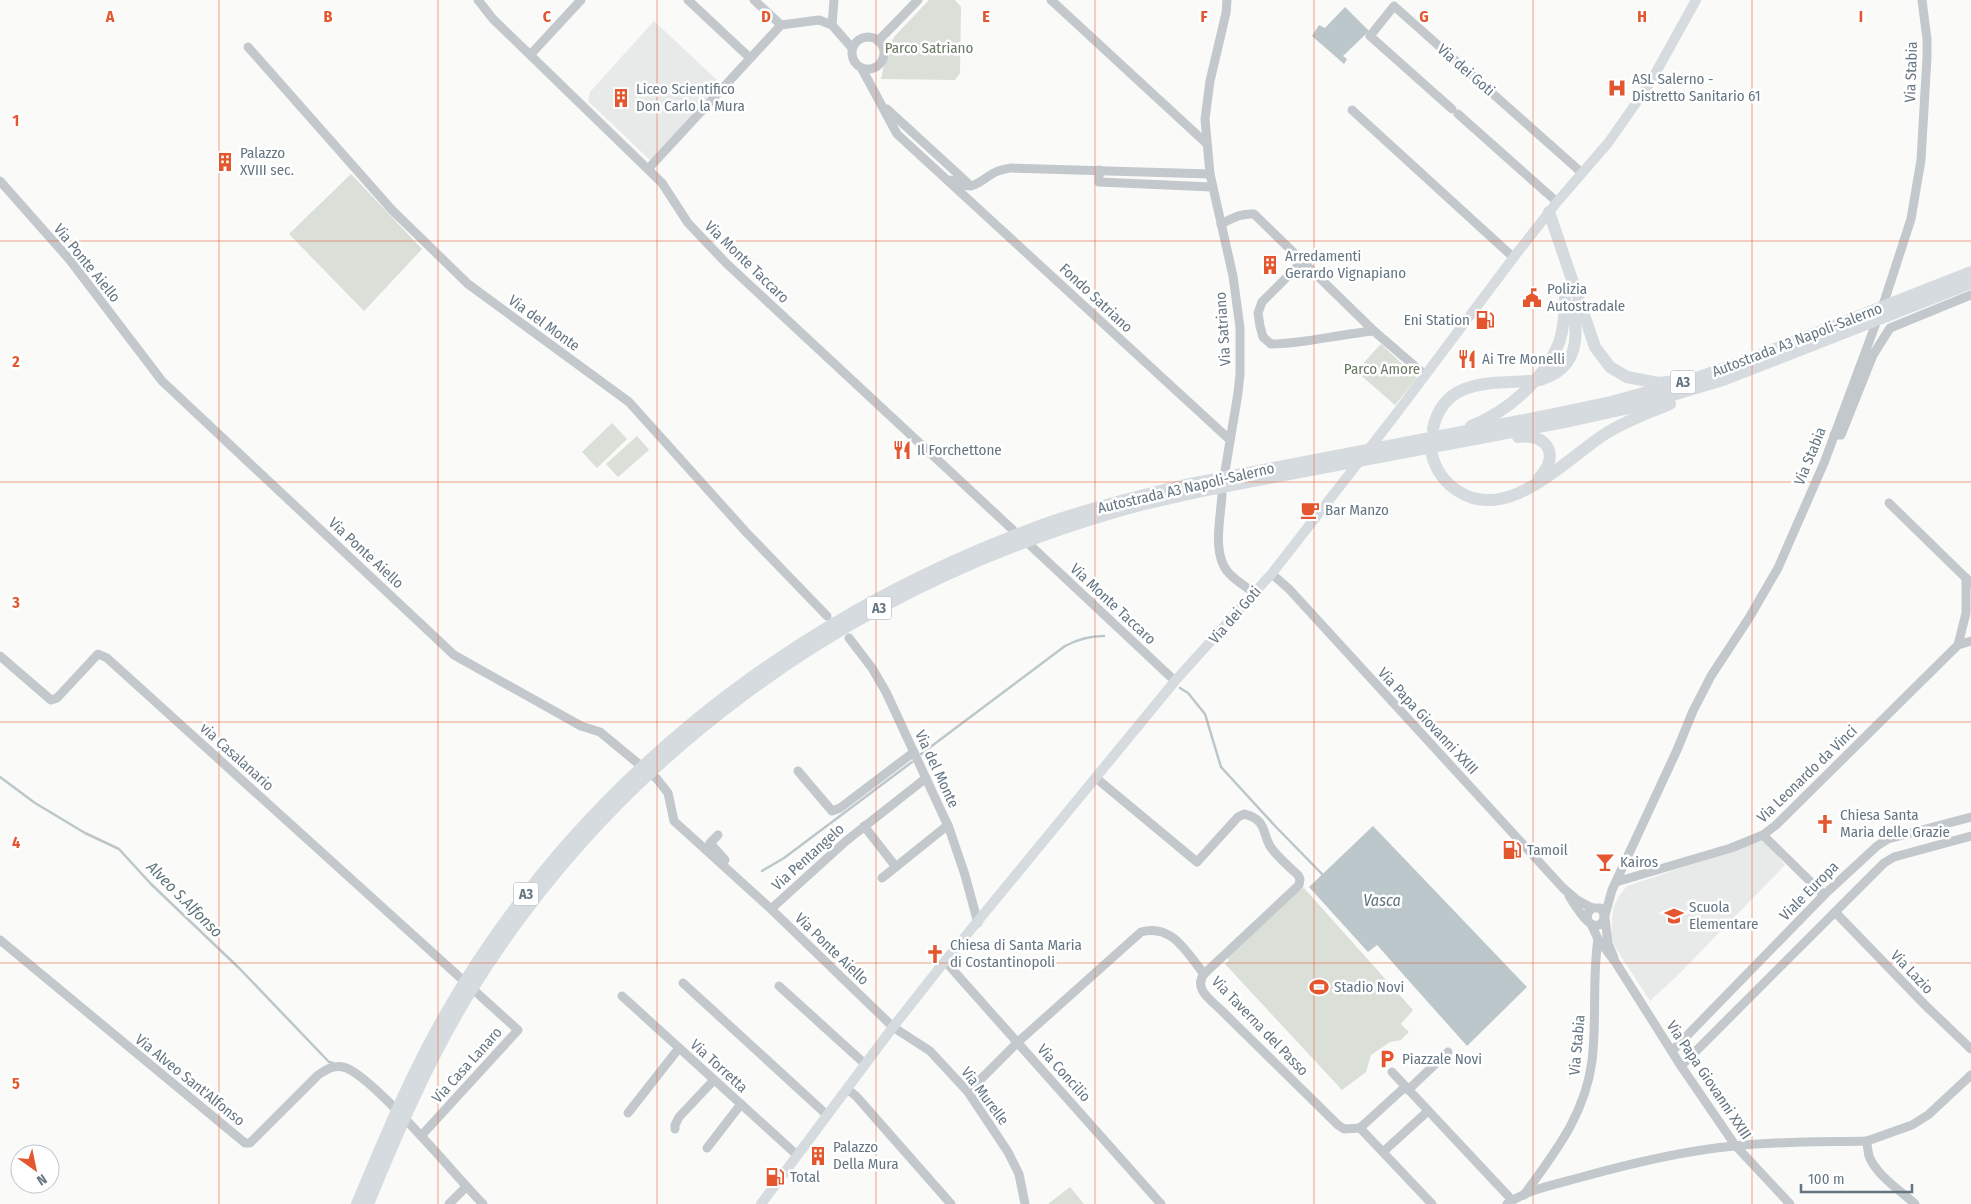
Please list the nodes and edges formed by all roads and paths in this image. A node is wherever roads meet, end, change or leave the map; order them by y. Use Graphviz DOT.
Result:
graph roads {
  1 [pos="478,0"];
  2 [pos="581,0"];
  3 [pos="688,0"];
  4 [pos="834,0"];
  5 [pos="918,0"];
  6 [pos="1051,0"];
  7 [pos="1226,0"];
  8 [pos="1696,0"];
  9 [pos="756,1"];
  10 [pos="1922,1"];
  11 [pos="781,25"];
  12 [pos="832,25"];
  13 [pos="878,41"];
  14 [pos="248,47"];
  15 [pos="852,48"];
  16 [pos="531,54"];
  17 [pos="750,58"];
  18 [pos="862,68"];
  19 [pos="881,103"];
  20 [pos="1352,110"];
  21 [pos="1206,143"];
  22 [pos="648,169"];
  23 [pos="1099,170"];
  24 [pos="1582,173"];
  25 [pos="1210,174"];
  26 [pos="943,176"];
  27 [pos="0,181"];
  28 [pos="972,187"];
  29 [pos="1212,187"];
  30 [pos="1553,207"];
  31 [pos="1221,224"];
  32 [pos="1513,258"];
  33 [pos="1302,262"];
  34 [pos="1971,272"];
  35 [pos="1971,283"];
  36 [pos="1971,295"];
  37 [pos="1572,301"];
  38 [pos="1374,331"];
  39 [pos="1425,375"];
  40 [pos="1721,375"];
  41 [pos="1433,430"];
  42 [pos="1834,435"];
  43 [pos="1453,439"];
  44 [pos="1230,440"];
  45 [pos="1432,455"];
  46 [pos="1351,458"];
  47 [pos="1225,471"];
  48 [pos="1532,486"];
  49 [pos="1222,494"];
  50 [pos="1889,503"];
  51 [pos="1013,530"];
  52 [pos="1031,546"];
  53 [pos="1272,574"];
  54 [pos="1969,581"];
  55 [pos="1254,593"];
  56 [pos="1968,615"];
  57 [pos="827,616"];
  58 [pos="849,638"];
  59 [pos="1971,641"];
  60 [pos="1958,645"];
  61 [pos="0,656"];
  62 [pos="1176,682"];
  63 [pos="914,752"];
  64 [pos="798,771"];
  65 [pos="926,778"];
  66 [pos="1096,778"];
  67 [pos="1971,817"];
  68 [pos="948,825"];
  69 [pos="864,826"];
  70 [pos="718,835"];
  71 [pos="1763,835"];
  72 [pos="1971,836"];
  73 [pos="896,866"];
  74 [pos="882,878"];
  75 [pos="1614,886"];
  76 [pos="1563,888"];
  77 [pos="751,891"];
  78 [pos="1824,895"];
  79 [pos="1595,908"];
  80 [pos="771,909"];
  81 [pos="1835,912"];
  82 [pos="1605,917"];
  83 [pos="1590,922"];
  84 [pos="978,923"];
  85 [pos="1598,939"];
  86 [pos="0,940"];
  87 [pos="945,962"];
  88 [pos="1616,963"];
  89 [pos="455,973"];
  90 [pos="1204,974"];
  91 [pos="683,983"];
  92 [pos="779,986"];
  93 [pos="622,996"];
  94 [pos="893,1027"];
  95 [pos="1018,1042"];
  96 [pos="679,1048"];
  97 [pos="1971,1049"];
  98 [pos="1672,1051"];
  99 [pos="1448,1052"];
  100 [pos="865,1064"];
  101 [pos="1681,1066"];
  102 [pos="1392,1072"];
  103 [pos="1971,1075"];
  104 [pos="714,1080"];
  105 [pos="847,1089"];
  106 [pos="1406,1089"];
  107 [pos="968,1092"];
  108 [pos="741,1104"];
  109 [pos="1428,1111"];
  110 [pos="628,1113"];
  111 [pos="827,1115"];
  112 [pos="1360,1128"];
  113 [pos="675,1129"];
  114 [pos="421,1136"];
  115 [pos="1867,1140"];
  116 [pos="1735,1145"];
  117 [pos="707,1148"];
  118 [pos="1384,1152"];
  119 [pos="797,1156"];
  120 [pos="466,1187"];
  121 [pos="1524,1195"];
  122 [pos="1510,1202"];
  123 [pos="357,1204"];
  124 [pos="368,1204"];
  125 [pos="449,1204"];
  126 [pos="483,1204"];
  127 [pos="761,1204"];
  128 [pos="951,1204"];
  129 [pos="1025,1204"];
  130 [pos="1161,1204"];
  131 [pos="1432,1204"];
  132 [pos="1790,1204"];
  133 [pos="1915,1204"];
  1 -- 16 [label="street, Via Monte Taccaro"];
  2 -- 16 [label="street"];
  3 -- 17 [label="street"];
  4 -- 12 [label="street"];
  5 -- 13 [label="street"];
  6 -- 21 [label="street"];
  7 -- 21 [label="street, Via Satriano"];
  8 -- 24 [label="main road, Via dei Goti"];
  9 -- 11 [label="street"];
  10 -- 42 [label="street, Via Stabia"];
  11 -- 12 [label="street"];
  11 -- 17 [label="street"];
  12 -- 15 [label="street"];
  13 -- 15 [label="street"];
  13 -- 18 [label="street"];
  14 -- 57 [label="street, Via del Monte"];
  15 -- 18 [label="street"];
  16 -- 22 [label="street, Via Monte Taccaro"];
  17 -- 22 [label="street"];
  18 -- 19 [label="street, Fondo Satriano"];
  19 -- 26 [label="street, Fondo Satriano"];
  19 -- 28 [label="street"];
  20 -- 32 [label="street"];
  21 -- 25 [label="street, Via Satriano"];
  22 -- 51 [label="street, Via Monte Taccaro"];
  23 -- 25 [label="street"];
  23 -- 28 [label="street"];
  23 -- 29 [label="street"];
  24 -- 30 [label="main road, Via dei Goti"];
  24 -- 30 [label="street, Via dei Goti"];
  25 -- 29 [label="street, Via Satriano"];
  26 -- 28 [label="street, Fondo Satriano"];
  26 -- 44 [label="street, Fondo Satriano"];
  27 -- 77 [label="street, Via Ponte Aiello"];
  29 -- 31 [label="street, Via Satriano"];
  30 -- 32 [label="main road, Via dei Goti"];
  30 -- 37 [label="highway"];
  31 -- 33 [label="street"];
  31 -- 44 [label="street, Via Satriano"];
  32 -- 39 [label="main road, Via dei Goti"];
  33 -- 38 [label="street"];
  33 -- 38 [label="street"];
  34 -- 40 [label="highway, Autostrada A3 Napoli-Salerno / A3"];
  35 -- 40 [label="highway, Autostrada A3 Napoli-Salerno / A3"];
  36 -- 42 [label="street"];
  37 -- 40 [label="highway"];
  37 -- 41 [label="highway"];
  37 -- 43 [label="highway"];
  38 -- 39 [label="street"];
  39 -- 53 [label="main road, Via dei Goti"];
  40 -- 43 [label="highway, Autostrada A3 Napoli-Salerno / A3"];
  40 -- 48 [label="highway"];
  42 -- 75 [label="street, Via Stabia"];
  43 -- 46 [label="highway, Autostrada A3 Napoli-Salerno / A3"];
  43 -- 48 [label="highway"];
  44 -- 47 [label="street, Via Satriano"];
  45 -- 48 [label="highway"];
  46 -- 123 [label="highway, Autostrada A3 Napoli-Salerno / A3"];
  46 -- 124 [label="highway, Autostrada A3 Napoli-Salerno / A3"];
  49 -- 55 [label="street"];
  50 -- 54 [label="street"];
  52 -- 62 [label="street, Via Monte Taccaro"];
  53 -- 55 [label="main road, Via dei Goti"];
  53 -- 76 [label="street, Via Papa Giovanni XXIII"];
  54 -- 56 [label="street"];
  55 -- 62 [label="main road, Via dei Goti"];
  56 -- 60 [label="street"];
  58 -- 63 [label="street, Via del Monte"];
  59 -- 60 [label="street, Via Leonardo da Vinci"];
  60 -- 71 [label="street, Via Leonardo da Vinci"];
  61 -- 89 [label="street, via Casalanario"];
  62 -- 66 [label="main road, Via dei Goti"];
  63 -- 64 [label="street"];
  63 -- 65 [label="street, Via del Monte"];
  65 -- 68 [label="street, Via del Monte"];
  65 -- 69 [label="street, Via Pentangelo"];
  66 -- 84 [label="main road, Via dei Goti"];
  66 -- 90 [label="street, Via Taverna del Passo"];
  67 -- 78 [label="street, Viale Europa"];
  68 -- 73 [label="street"];
  68 -- 84 [label="street, Via del Monte"];
  69 -- 73 [label="street, Via Pentangelo"];
  69 -- 80 [label="street, Via Pentangelo"];
  70 -- 77 [label="street, Via Ponte Aiello"];
  71 -- 75 [label="street, Via Leonardo da Vinci"];
  71 -- 78 [label="street"];
  72 -- 81 [label="street"];
  73 -- 74 [label="street"];
  75 -- 79 [label="street, Via Stabia"];
  75 -- 82 [label="street, Via Stabia"];
  76 -- 79 [label="street, Via Papa Giovanni XXIII"];
  76 -- 83 [label="street, Via Papa Giovanni XXIII"];
  77 -- 80 [label="street, Via Ponte Aiello"];
  78 -- 98 [label="street, Viale Europa"];
  79 -- 82 [label="street"];
  79 -- 83 [label="street"];
  80 -- 94 [label="street, Via Ponte Aiello"];
  81 -- 97 [label="street, Via Lazio"];
  81 -- 101 [label="street"];
  82 -- 83 [label="street"];
  82 -- 88 [label="street, Via Papa Giovanni XXIII"];
  83 -- 85 [label="street, Via Papa Giovanni XXIII"];
  84 -- 87 [label="main road, Via dei Goti"];
  85 -- 88 [label="street, Via Papa Giovanni XXIII"];
  85 -- 121 [label="street, Via Stabia"];
  86 -- 114 [label="street, Via Alveo Sant'Alfonso"];
  87 -- 94 [label="main road, Via dei Goti"];
  87 -- 95 [label="street, Via Concilio"];
  88 -- 98 [label="street, Via Papa Giovanni XXIII"];
  89 -- 114 [label="street, Via Casa Lanaro"];
  90 -- 95 [label="street"];
  90 -- 112 [label="street, Via Taverna del Passo"];
  91 -- 111 [label="street"];
  92 -- 100 [label="street"];
  93 -- 96 [label="street, Via Torretta"];
  94 -- 100 [label="main road, Via dei Goti"];
  94 -- 107 [label="street, Via Murelle"];
  95 -- 107 [label="street"];
  95 -- 130 [label="street, Via Concilio"];
  96 -- 104 [label="street, Via Torretta"];
  96 -- 110 [label="street"];
  98 -- 101 [label="street, Via Papa Giovanni XXIII"];
  99 -- 106 [label="street"];
  100 -- 105 [label="main road, Via dei Goti"];
  101 -- 116 [label="street, Via Papa Giovanni XXIII"];
  102 -- 106 [label="street"];
  103 -- 115 [label="street"];
  104 -- 108 [label="street, Via Torretta"];
  104 -- 113 [label="street"];
  105 -- 111 [label="main road, Via dei Goti"];
  105 -- 128 [label="street"];
  106 -- 109 [label="street"];
  106 -- 112 [label="street"];
  107 -- 129 [label="street, Via Murelle"];
  108 -- 117 [label="street"];
  108 -- 119 [label="street, Via Torretta"];
  109 -- 118 [label="street"];
  109 -- 122 [label="street"];
  111 -- 119 [label="main road, Via dei Goti"];
  112 -- 118 [label="street"];
  114 -- 120 [label="street, Via Alveo Sant'Alfonso"];
  115 -- 116 [label="street"];
  115 -- 133 [label="street"];
  116 -- 121 [label="street"];
  116 -- 132 [label="street, Via Papa Giovanni XXIII"];
  118 -- 131 [label="street"];
  119 -- 127 [label="main road, Via dei Goti"];
  120 -- 125 [label="street"];
  120 -- 126 [label="street, Via Alveo Sant'Alfonso"];
  121 -- 122 [label="street"];
}
